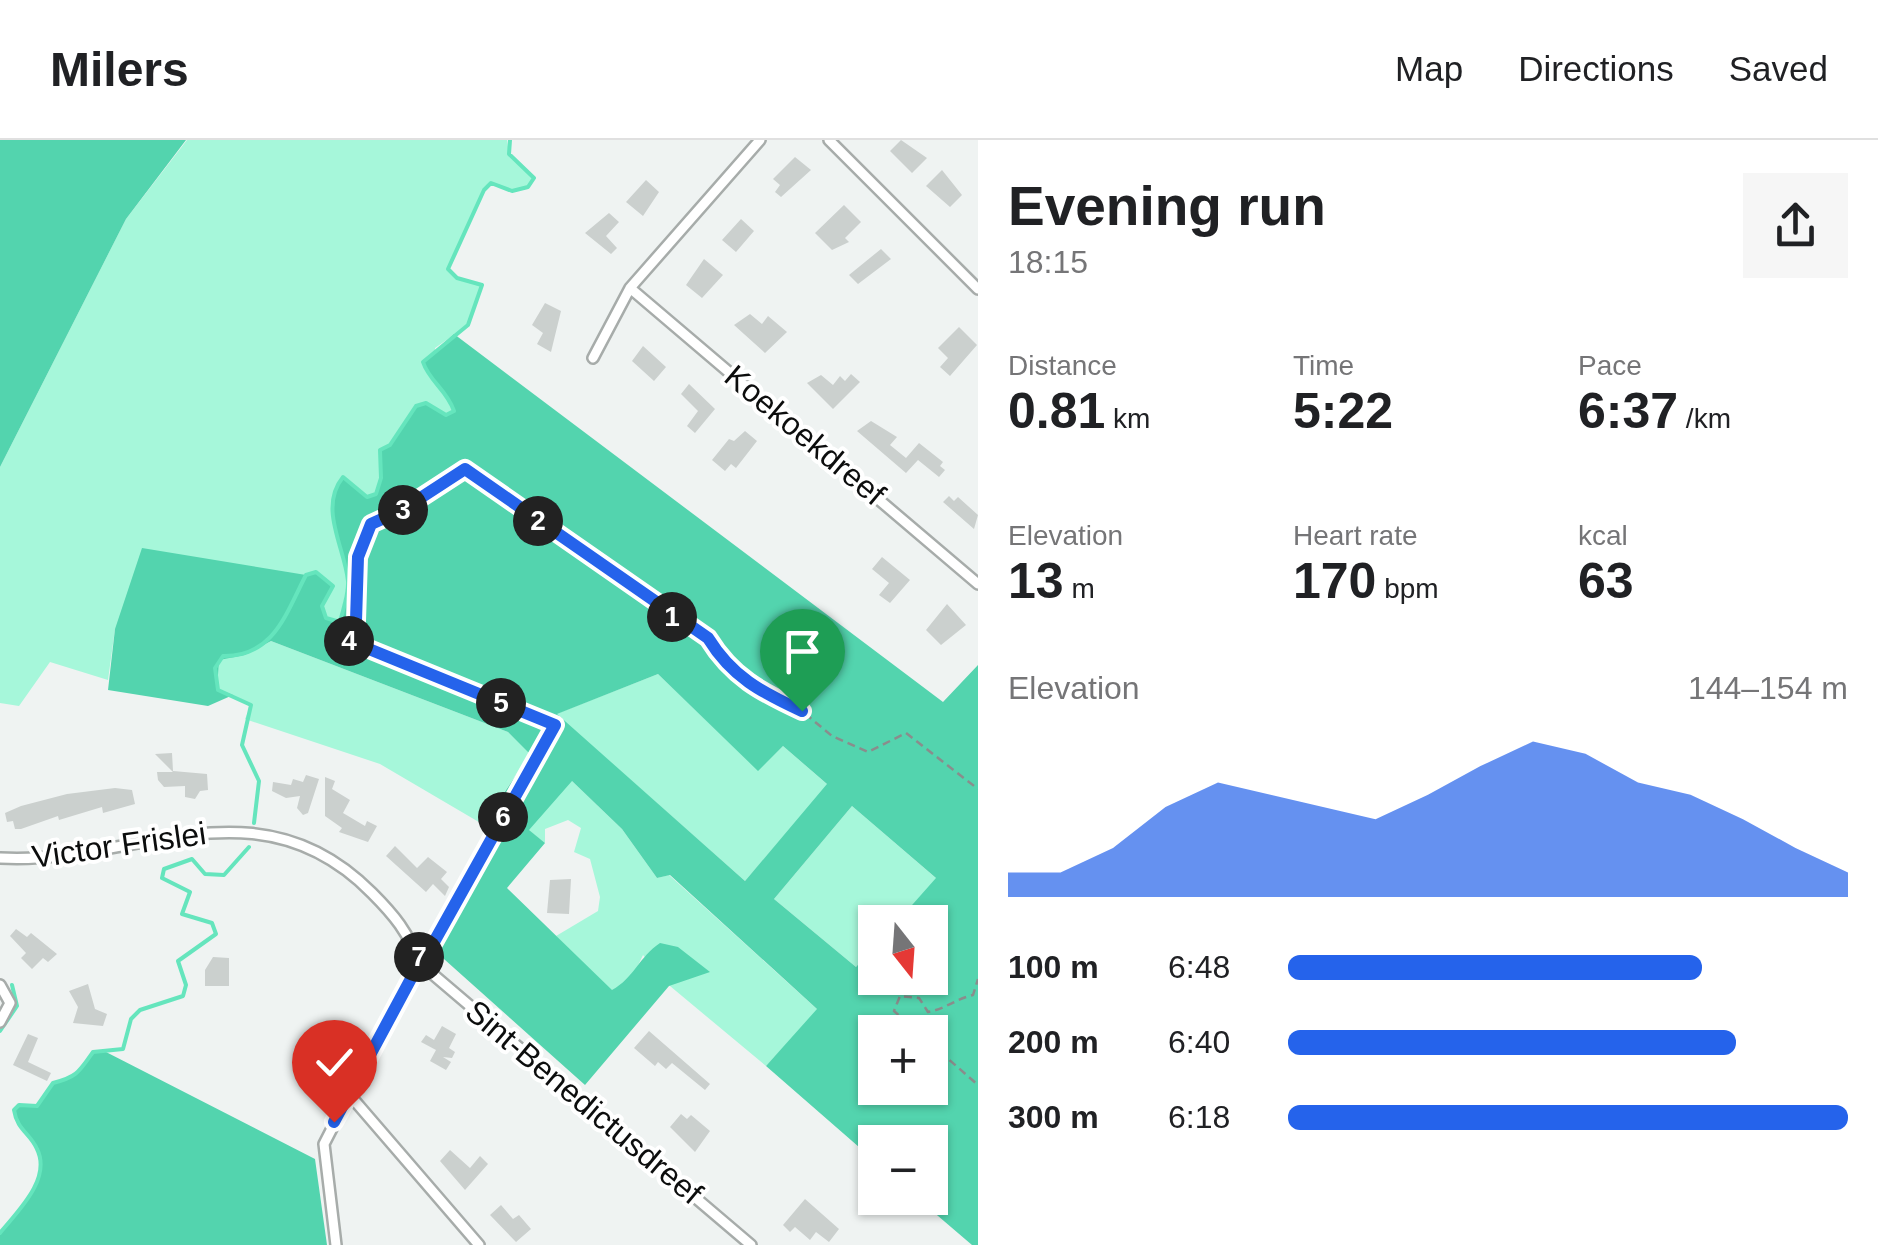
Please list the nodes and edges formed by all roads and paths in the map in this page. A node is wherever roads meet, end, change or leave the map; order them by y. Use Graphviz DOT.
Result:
graph roads {
  1 [pos="760,140"];
  2 [pos="829,140"];
  3 [pos="630,288"];
  4 [pos="978,290"];
  5 [pos="593,358"];
  6 [pos="978,584"];
  7 [pos="978,789"];
  8 [pos="0,858"];
  9 [pos="416,960"];
  10 [pos="978,980"];
  11 [pos="0,985"];
  12 [pos="899,1015"];
  13 [pos="0,1022"];
  14 [pos="948,1058"];
  15 [pos="978,1085"];
  16 [pos="348,1093"];
  17 [pos="336,1245"];
  18 [pos="479,1245"];
  19 [pos="751,1245"];
  1 -- 3 [label="street"];
  2 -- 4 [label="street"];
  3 -- 5 [label="street"];
  3 -- 6 [label="street, Koekoekdreef"];
  7 -- 9 [label="path"];
  8 -- 9 [label="street, Victor Frislei"];
  9 -- 16 [label="street"];
  9 -- 19 [label="street, Sint-Benedictusdreef"];
  10 -- 12 [label="path"];
  11 -- 13 [label="street"];
  14 -- 15 [label="path"];
  16 -- 17 [label="street"];
  16 -- 18 [label="street"];
}
